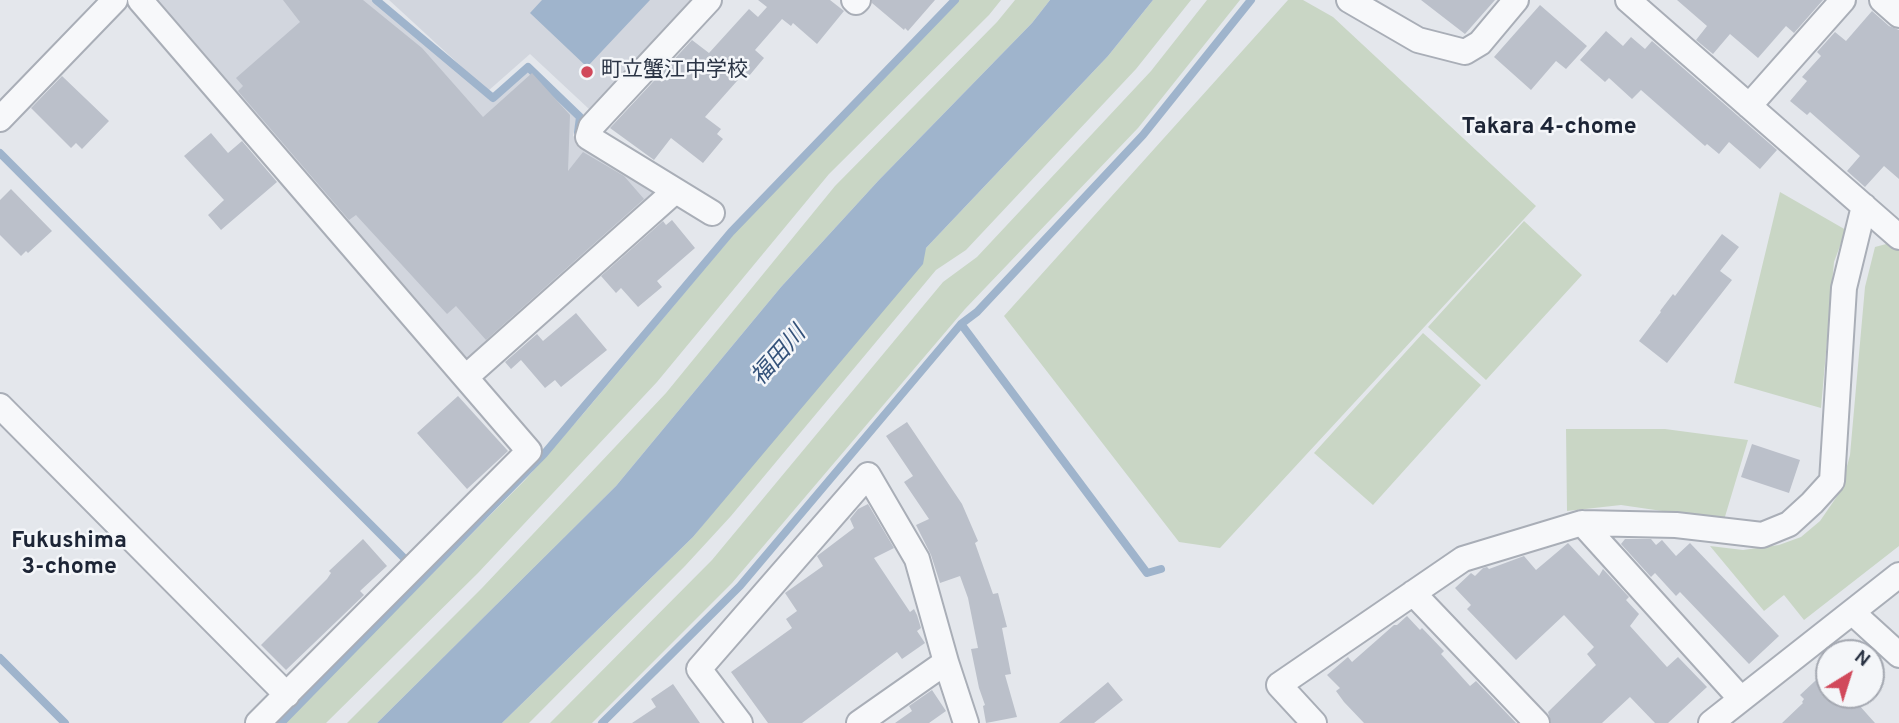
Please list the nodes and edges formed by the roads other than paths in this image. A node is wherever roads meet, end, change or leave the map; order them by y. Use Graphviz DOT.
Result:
graph roads {
  1 [pos="115,0"];
  2 [pos="140,0"];
  3 [pos="709,0"];
  4 [pos="1349,0"];
  5 [pos="1516,0"];
  6 [pos="1628,0"];
  7 [pos="1843,0"];
  8 [pos="1882,0"];
  9 [pos="1899,15"];
  10 [pos="1749,106"];
  11 [pos="0,118"];
  12 [pos="675,191"];
  13 [pos="1864,206"];
  14 [pos="712,213"];
  15 [pos="1899,237"];
  16 [pos="466,377"];
  17 [pos="0,407"];
  18 [pos="1582,523"];
  19 [pos="1899,575"];
  20 [pos="1413,593"];
  21 [pos="1853,613"];
  22 [pos="1899,655"];
  23 [pos="946,662"];
  24 [pos="287,695"];
  25 [pos="1741,699"];
  26 [pos="1302,719"];
  27 [pos="258,723"];
  28 [pos="740,723"];
  29 [pos="859,723"];
  30 [pos="966,723"];
  31 [pos="1537,723"];
  32 [pos="1711,723"];
  1 -- 11 [label="street"];
  2 -- 16 [label="street"];
  3 -- 12 [label="street"];
  4 -- 5 [label="street"];
  6 -- 10 [label="street"];
  7 -- 10 [label="street"];
  8 -- 9 [label="street"];
  10 -- 13 [label="street"];
  12 -- 14 [label="street"];
  12 -- 16 [label="street"];
  13 -- 15 [label="street"];
  13 -- 18 [label="street"];
  16 -- 24 [label="street"];
  17 -- 24 [label="street"];
  18 -- 20 [label="street"];
  18 -- 25 [label="street"];
  19 -- 21 [label="street"];
  20 -- 26 [label="street"];
  20 -- 31 [label="street"];
  21 -- 22 [label="street"];
  21 -- 25 [label="street"];
  23 -- 28 [label="street"];
  23 -- 29 [label="street"];
  23 -- 30 [label="street"];
  24 -- 27 [label="street"];
  25 -- 32 [label="street"];
}
